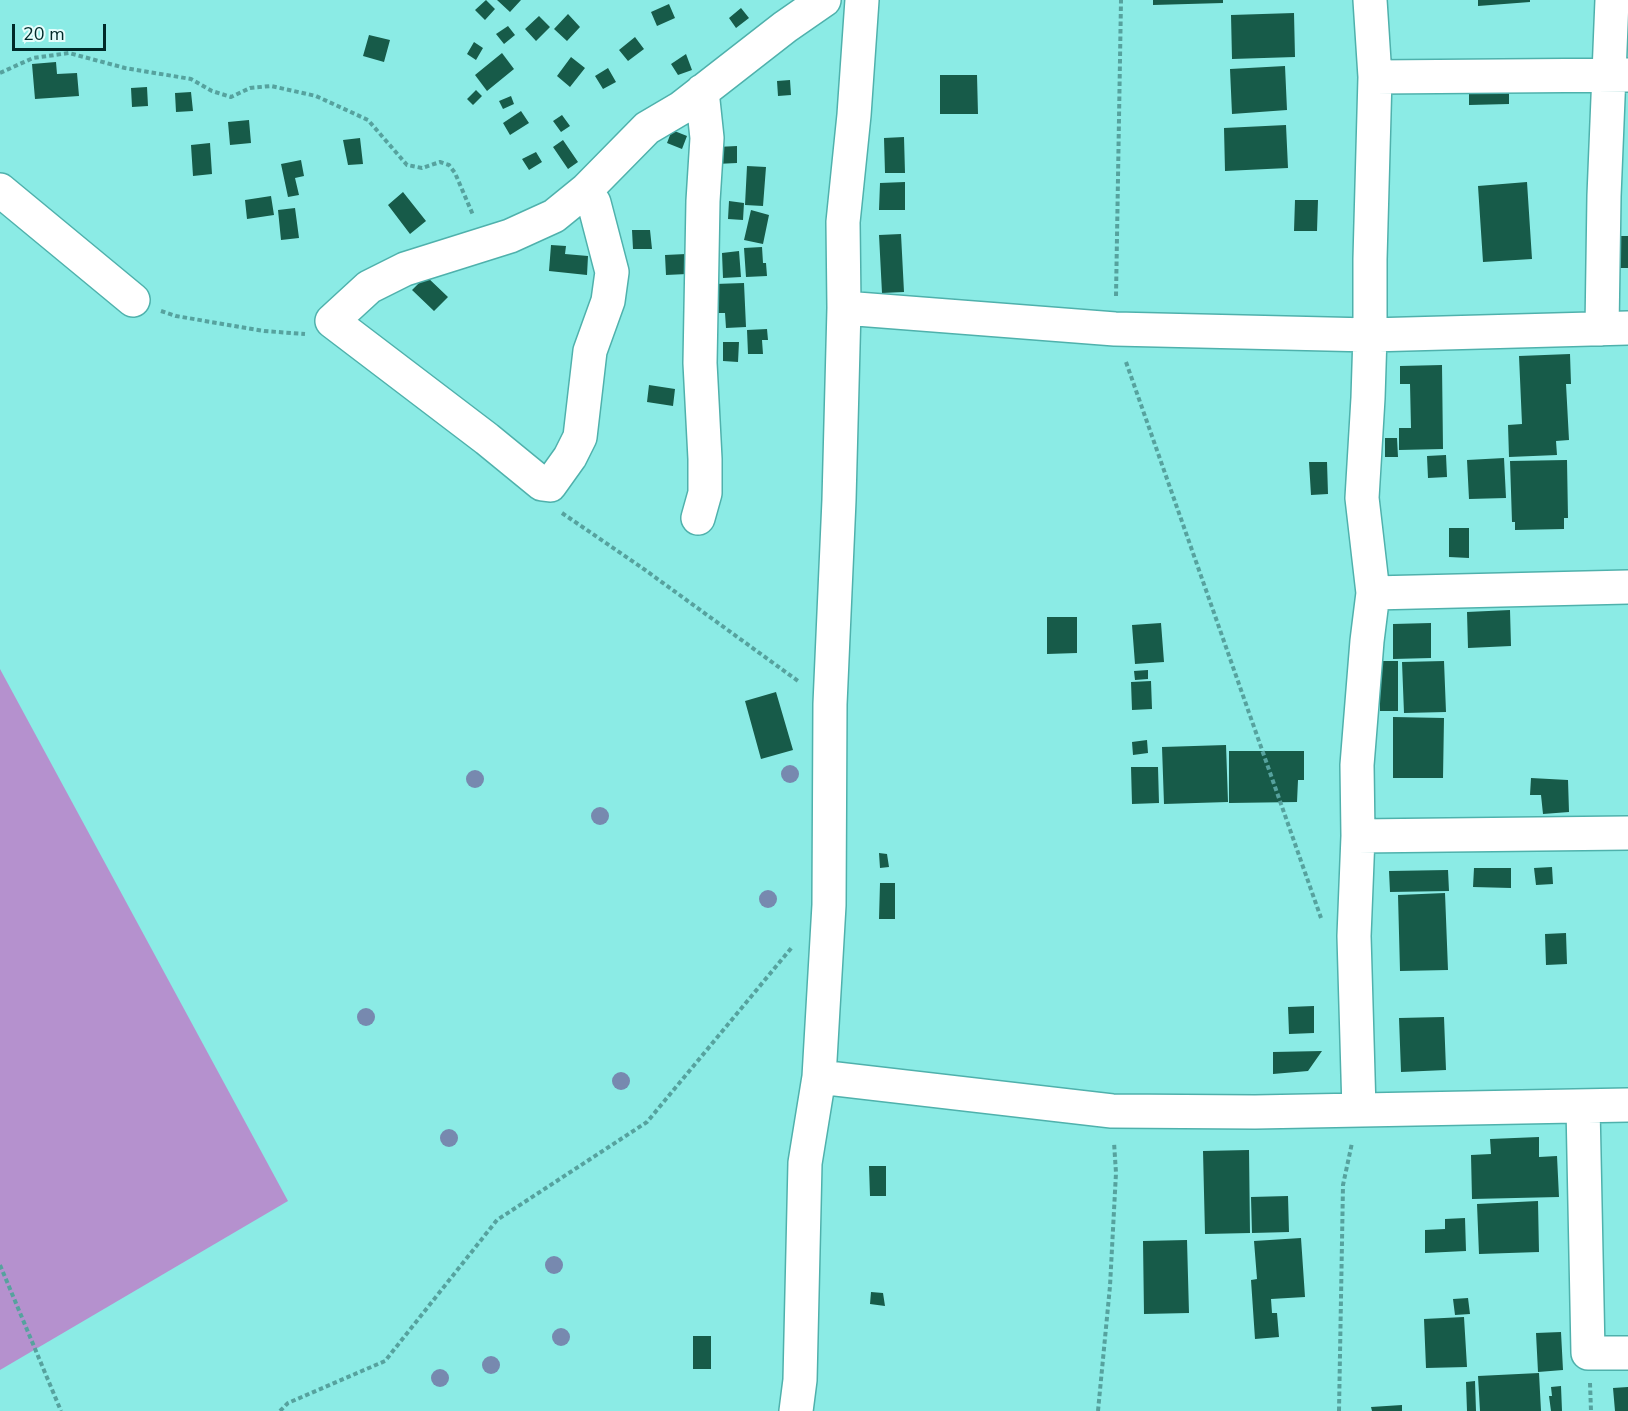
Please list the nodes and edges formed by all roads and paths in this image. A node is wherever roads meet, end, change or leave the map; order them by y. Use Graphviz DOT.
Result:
graph roads {
  1 [pos="824,0"];
  2 [pos="862,0"];
  3 [pos="1121,0"];
  4 [pos="1370,0"];
  5 [pos="1612,0"];
  6 [pos="0,73"];
  7 [pos="1618,75"];
  8 [pos="1375,77"];
  9 [pos="702,91"];
  10 [pos="0,190"];
  11 [pos="586,190"];
  12 [pos="486,243"];
  13 [pos="133,300"];
  14 [pos="844,308"];
  15 [pos="332,321"];
  16 [pos="1615,328"];
  17 [pos="1115,329"];
  18 [pos="1370,335"];
  19 [pos="553,507"];
  20 [pos="698,518"];
  21 [pos="1628,587"];
  22 [pos="1372,593"];
  23 [pos="830,704"];
  24 [pos="1628,833"];
  25 [pos="1358,836"];
  26 [pos="829,905"];
  27 [pos="1322,921"];
  28 [pos="819,1077"];
  29 [pos="1583,1106"];
  30 [pos="1628,1106"];
  31 [pos="1359,1110"];
  32 [pos="1112,1112"];
  33 [pos="0,1265"];
  34 [pos="1628,1353"];
  35 [pos="61,1411"];
  36 [pos="280,1411"];
  37 [pos="796,1411"];
  38 [pos="1098,1411"];
  39 [pos="1340,1411"];
  1 -- 9 [label="street"];
  2 -- 14 [label="street"];
  3 -- 17 [label="path"];
  4 -- 8 [label="street"];
  5 -- 7 [label="street"];
  6 -- 12 [label="path"];
  7 -- 8 [label="street"];
  7 -- 16 [label="street"];
  8 -- 18 [label="street"];
  9 -- 11 [label="street"];
  9 -- 20 [label="street"];
  10 -- 13 [label="street"];
  11 -- 12 [label="street"];
  11 -- 15 [label="street"];
  12 -- 15 [label="street"];
  13 -- 15 [label="path"];
  14 -- 17 [label="street"];
  14 -- 23 [label="street"];
  16 -- 18 [label="street"];
  17 -- 18 [label="street"];
  17 -- 27 [label="path"];
  18 -- 22 [label="street"];
  19 -- 23 [label="path"];
  21 -- 22 [label="street"];
  22 -- 25 [label="street"];
  23 -- 26 [label="street"];
  24 -- 25 [label="street"];
  25 -- 31 [label="street"];
  26 -- 28 [label="street"];
  26 -- 36 [label="path"];
  28 -- 32 [label="street"];
  28 -- 37 [label="street"];
  29 -- 30 [label="street"];
  29 -- 31 [label="street"];
  29 -- 34 [label="street"];
  31 -- 32 [label="street"];
  31 -- 39 [label="path"];
  32 -- 38 [label="path"];
  33 -- 35 [label="path"];
}
